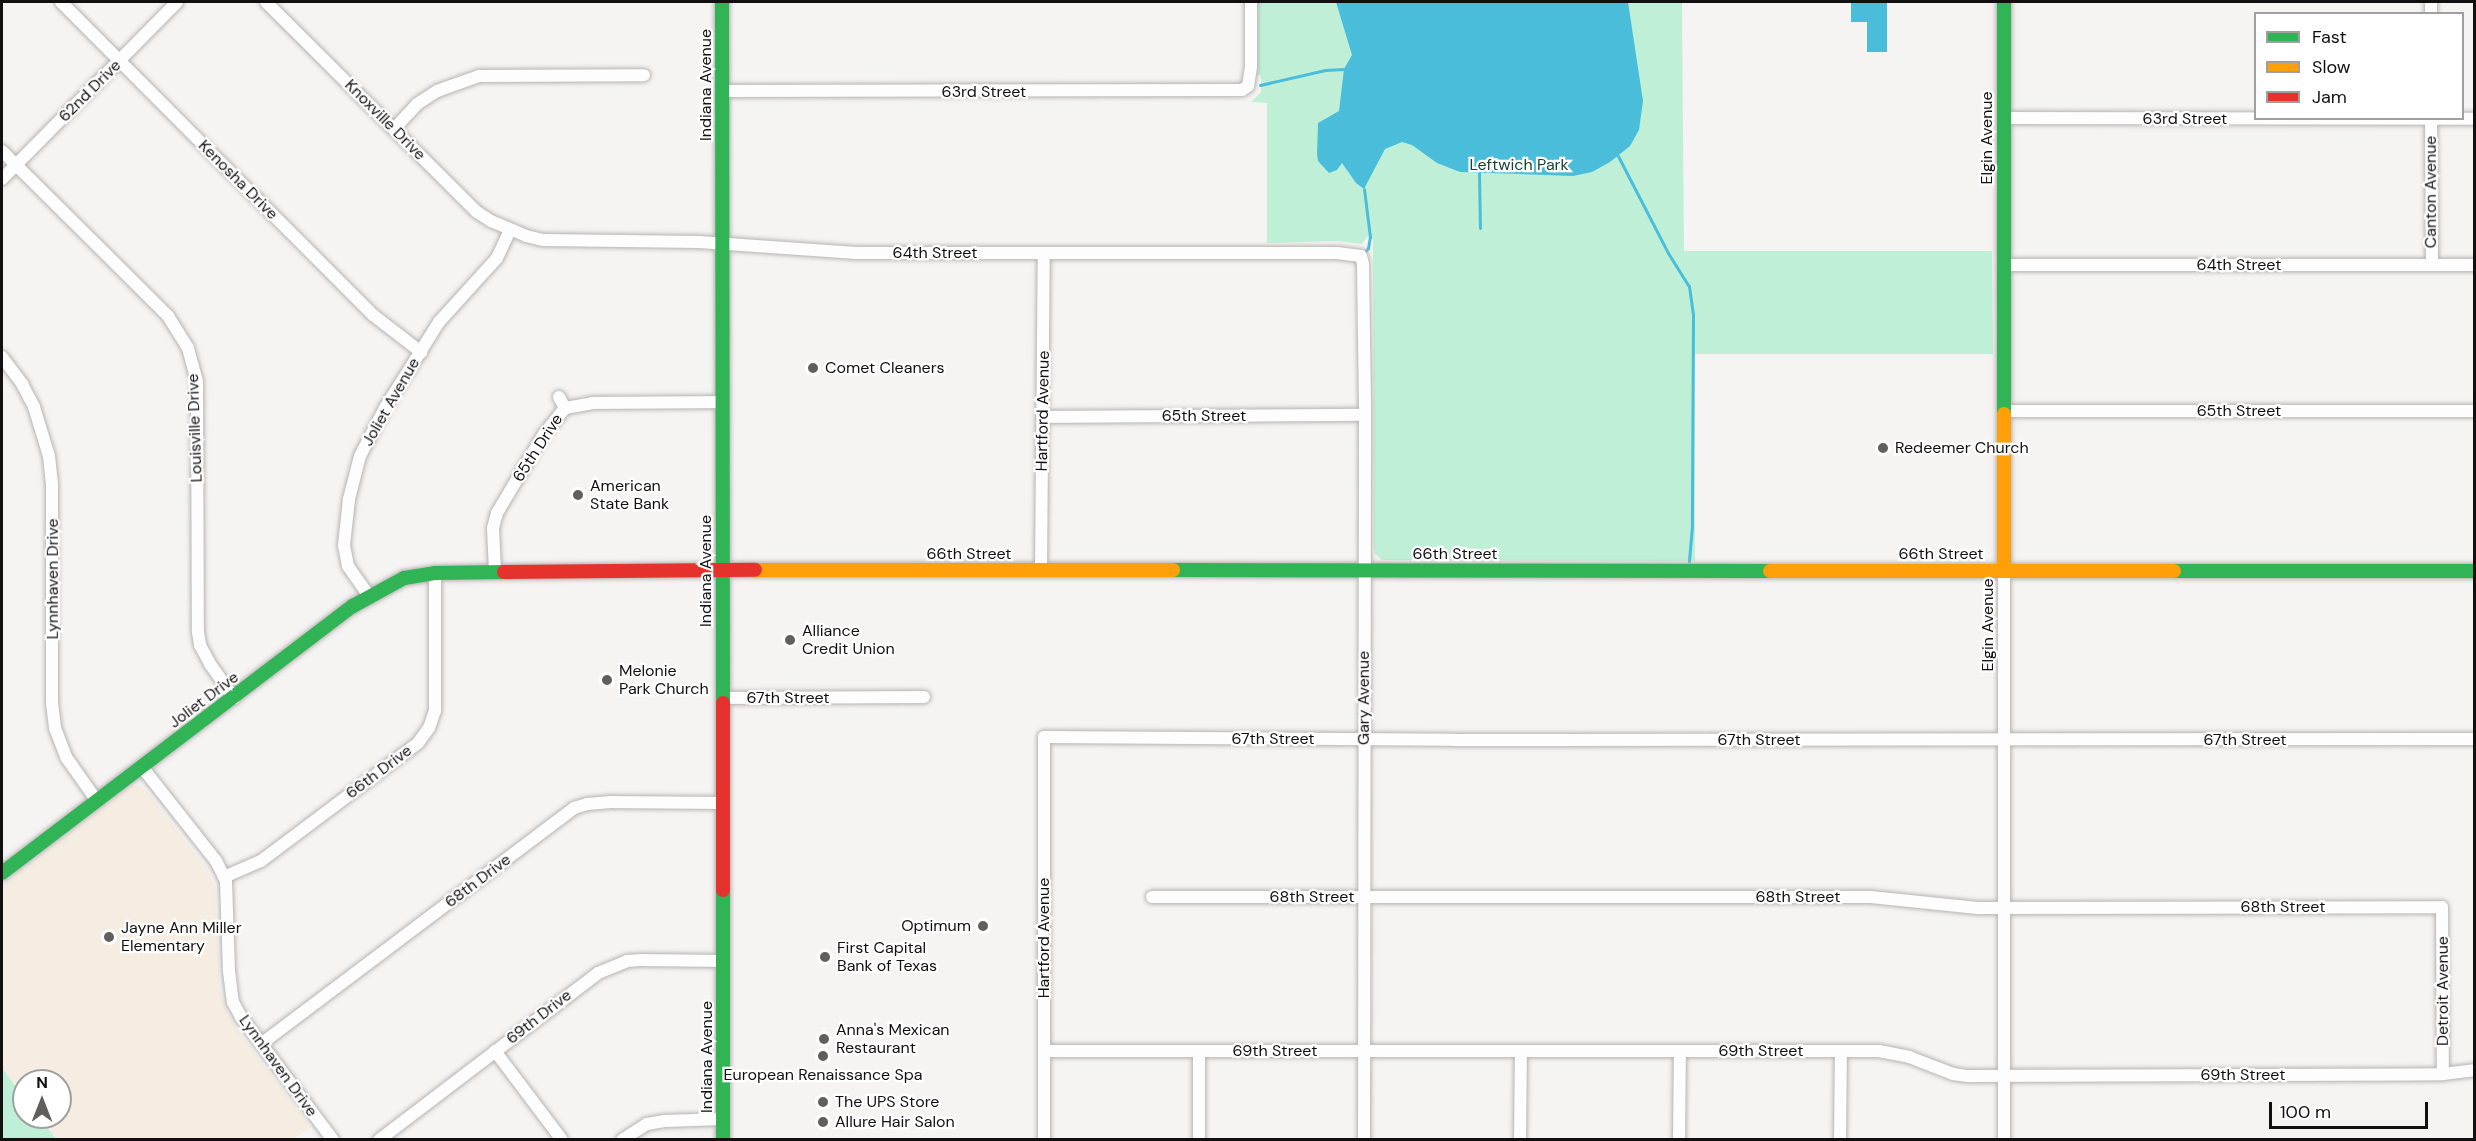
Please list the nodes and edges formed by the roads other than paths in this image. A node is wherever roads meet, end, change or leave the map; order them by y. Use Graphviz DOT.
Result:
graph roads {
  1 [pos="61,2"];
  2 [pos="177,2"];
  3 [pos="266,2"];
  4 [pos="722,2"];
  5 [pos="1251,2"];
  6 [pos="2004,2"];
  7 [pos="119,61"];
  8 [pos="644,75"];
  9 [pos="723,91"];
  10 [pos="2004,118"];
  11 [pos="2254,119"];
  12 [pos="2431,120"];
  13 [pos="394,129"];
  14 [pos="2,151"];
  15 [pos="15,165"];
  16 [pos="2,179"];
  17 [pos="510,230"];
  18 [pos="723,244"];
  19 [pos="1044,253"];
  20 [pos="1361,256"];
  21 [pos="2004,265"];
  22 [pos="2432,265"];
  23 [pos="2475,265"];
  24 [pos="421,352"];
  25 [pos="2,357"];
  26 [pos="723,402"];
  27 [pos="2004,411"];
  28 [pos="2475,411"];
  29 [pos="1365,415"];
  30 [pos="1043,417"];
  31 [pos="1041,570"];
  32 [pos="1364,570"];
  33 [pos="495,571"];
  34 [pos="723,571"];
  35 [pos="2004,571"];
  36 [pos="2475,571"];
  37 [pos="435,573"];
  38 [pos="369,596"];
  39 [pos="924,697"];
  40 [pos="234,698"];
  41 [pos="723,698"];
  42 [pos="1044,737"];
  43 [pos="2475,739"];
  44 [pos="1364,740"];
  45 [pos="2005,740"];
  46 [pos="142,767"];
  47 [pos="97,801"];
  48 [pos="723,803"];
  49 [pos="2,873"];
  50 [pos="224,877"];
  51 [pos="1152,897"];
  52 [pos="1364,897"];
  53 [pos="2442,907"];
  54 [pos="2004,908"];
  55 [pos="723,961"];
  56 [pos="261,1044"];
  57 [pos="1364,1050"];
  58 [pos="495,1051"];
  59 [pos="1044,1051"];
  60 [pos="1199,1051"];
  61 [pos="1521,1051"];
  62 [pos="1680,1051"];
  63 [pos="1840,1051"];
  64 [pos="2475,1070"];
  65 [pos="2444,1074"];
  66 [pos="2005,1076"];
  67 [pos="723,1119"];
  68 [pos="333,1140"];
  69 [pos="379,1140"];
  70 [pos="562,1140"];
  71 [pos="621,1140"];
  72 [pos="723,1140"];
  73 [pos="1044,1140"];
  74 [pos="1199,1140"];
  75 [pos="1364,1140"];
  76 [pos="1520,1140"];
  77 [pos="1679,1140"];
  78 [pos="1840,1140"];
  79 [pos="2004,1140"];
  1 -- 7 [label="street, Kenosha Drive"];
  2 -- 7 [label="street, 62nd Drive"];
  3 -- 13 [label="street, Knoxville Drive"];
  4 -- 9 [label="street, Indiana Avenue"];
  5 -- 9 [label="street, 63rd Street"];
  6 -- 10 [label="street, Elgin Avenue"];
  7 -- 15 [label="street, 62nd Drive"];
  7 -- 24 [label="street, Kenosha Drive"];
  8 -- 13 [label="street"];
  9 -- 18 [label="street, Indiana Avenue"];
  10 -- 11 [label="street, 63rd Street"];
  10 -- 21 [label="street, Elgin Avenue"];
  12 -- 22 [label="street, Canton Avenue"];
  13 -- 17 [label="street, Knoxville Drive"];
  14 -- 15 [label="street, Louisville Drive"];
  15 -- 16 [label="street, 62nd Drive"];
  15 -- 40 [label="street, Louisville Drive"];
  17 -- 18 [label="street, 64th Street"];
  17 -- 24 [label="street, Joliet Avenue"];
  18 -- 19 [label="street, 64th Street"];
  18 -- 26 [label="street, Indiana Avenue"];
  19 -- 20 [label="street, 64th Street"];
  19 -- 30 [label="street, Hartford Avenue"];
  20 -- 29 [label="street, Gary Avenue"];
  21 -- 22 [label="street, 64th Street"];
  21 -- 27 [label="street, Elgin Avenue"];
  22 -- 23 [label="street, 64th Street"];
  24 -- 38 [label="street, Joliet Avenue"];
  25 -- 47 [label="street, Lynnhaven Drive"];
  26 -- 33 [label="street, 65th Drive"];
  26 -- 34 [label="street, Indiana Avenue"];
  27 -- 28 [label="street, 65th Street"];
  27 -- 35 [label="street, Elgin Avenue"];
  29 -- 30 [label="street, 65th Street"];
  29 -- 32 [label="street, Gary Avenue"];
  30 -- 31 [label="street, Hartford Avenue"];
  31 -- 32 [label="street, 66th Street"];
  31 -- 34 [label="street, 66th Street"];
  32 -- 35 [label="street, 66th Street"];
  32 -- 44 [label="street, Gary Avenue"];
  33 -- 34 [label="street, 66th Street"];
  33 -- 37 [label="street, 66th Street"];
  34 -- 41 [label="street, Indiana Avenue"];
  35 -- 36 [label="street, 66th Street"];
  35 -- 45 [label="street, Elgin Avenue"];
  37 -- 38 [label="street, Joliet Drive"];
  37 -- 50 [label="street, 66th Drive"];
  38 -- 40 [label="street, Joliet Drive"];
  39 -- 41 [label="street, 67th Street"];
  40 -- 46 [label="street, Joliet Drive"];
  41 -- 48 [label="street, Indiana Avenue"];
  42 -- 44 [label="street, 67th Street"];
  42 -- 59 [label="street, Hartford Avenue"];
  43 -- 45 [label="street, 67th Street"];
  44 -- 45 [label="street, 67th Street"];
  44 -- 52 [label="street, Gary Avenue"];
  45 -- 54 [label="street, Elgin Avenue"];
  46 -- 47 [label="street, Joliet Drive"];
  46 -- 50 [label="street, Lynnhaven Drive"];
  47 -- 49 [label="street, Joliet Drive"];
  48 -- 55 [label="street, Indiana Avenue"];
  48 -- 56 [label="street, 68th Drive"];
  50 -- 56 [label="street, Lynnhaven Drive"];
  51 -- 52 [label="street, 68th Street"];
  52 -- 54 [label="street, 68th Street"];
  52 -- 57 [label="street, Gary Avenue"];
  53 -- 54 [label="street, 68th Street"];
  53 -- 65 [label="street, Detroit Avenue"];
  54 -- 66 [label="street, Elgin Avenue"];
  55 -- 58 [label="street, 69th Drive"];
  55 -- 67 [label="street, Indiana Avenue"];
  56 -- 68 [label="street, Lynnhaven Drive"];
  57 -- 60 [label="street, 69th Street"];
  57 -- 61 [label="street, 69th Street"];
  57 -- 75 [label="street, Gary Avenue"];
  58 -- 69 [label="street, 69th Drive"];
  58 -- 70 [label="street"];
  59 -- 60 [label="street, 69th Street"];
  59 -- 73 [label="street, Hartford Avenue"];
  60 -- 74 [label="street"];
  61 -- 62 [label="street, 69th Street"];
  61 -- 76 [label="street"];
  62 -- 63 [label="street, 69th Street"];
  62 -- 77 [label="street"];
  63 -- 66 [label="street, 69th Street"];
  63 -- 78 [label="street"];
  64 -- 65 [label="street, 69th Street"];
  65 -- 66 [label="street, 69th Street"];
  66 -- 79 [label="street, Elgin Avenue"];
  67 -- 71 [label="street"];
  67 -- 72 [label="street, Indiana Avenue"];
}
